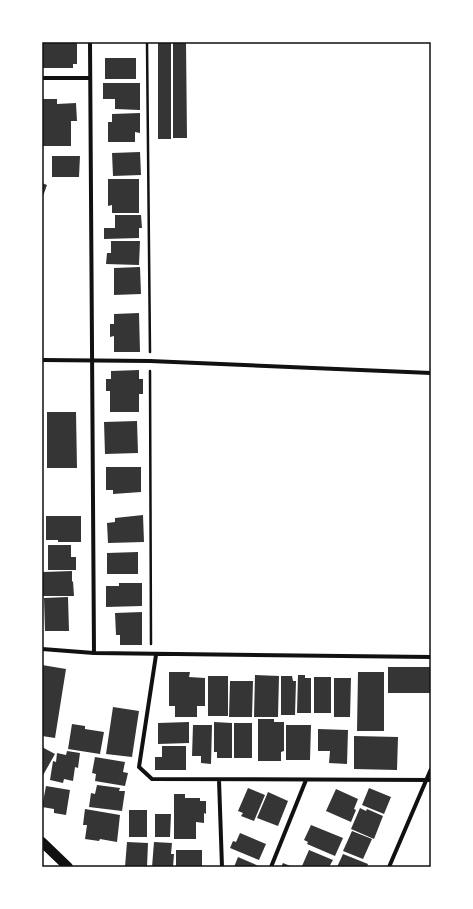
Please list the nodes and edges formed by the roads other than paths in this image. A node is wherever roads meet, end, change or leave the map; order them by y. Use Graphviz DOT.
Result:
graph roads {
  1 [pos="90,42"];
  2 [pos="42,78"];
  3 [pos="90,78"];
  4 [pos="42,360"];
  5 [pos="91,360"];
  6 [pos="431,373"];
  7 [pos="42,649"];
  8 [pos="94,653"];
  9 [pos="156,655"];
  10 [pos="431,657"];
  11 [pos="431,769"];
  12 [pos="219,780"];
  13 [pos="306,780"];
  14 [pos="426,780"];
  15 [pos="431,780"];
  16 [pos="42,842"];
  17 [pos="68,867"];
  18 [pos="222,867"];
  19 [pos="271,867"];
  20 [pos="389,867"];
  1 -- 3 [label="street"];
  2 -- 3 [label="street"];
  3 -- 5 [label="street"];
  4 -- 5 [label="street"];
  5 -- 6 [label="street"];
  5 -- 8 [label="street"];
  7 -- 8 [label="street"];
  8 -- 9 [label="street"];
  9 -- 10 [label="street"];
  9 -- 12 [label="street"];
  11 -- 14 [label="street"];
  12 -- 13 [label="street"];
  12 -- 18 [label="street"];
  13 -- 14 [label="street"];
  13 -- 19 [label="street"];
  14 -- 15 [label="street"];
  14 -- 20 [label="street"];
  16 -- 17 [label="main road"];
}
